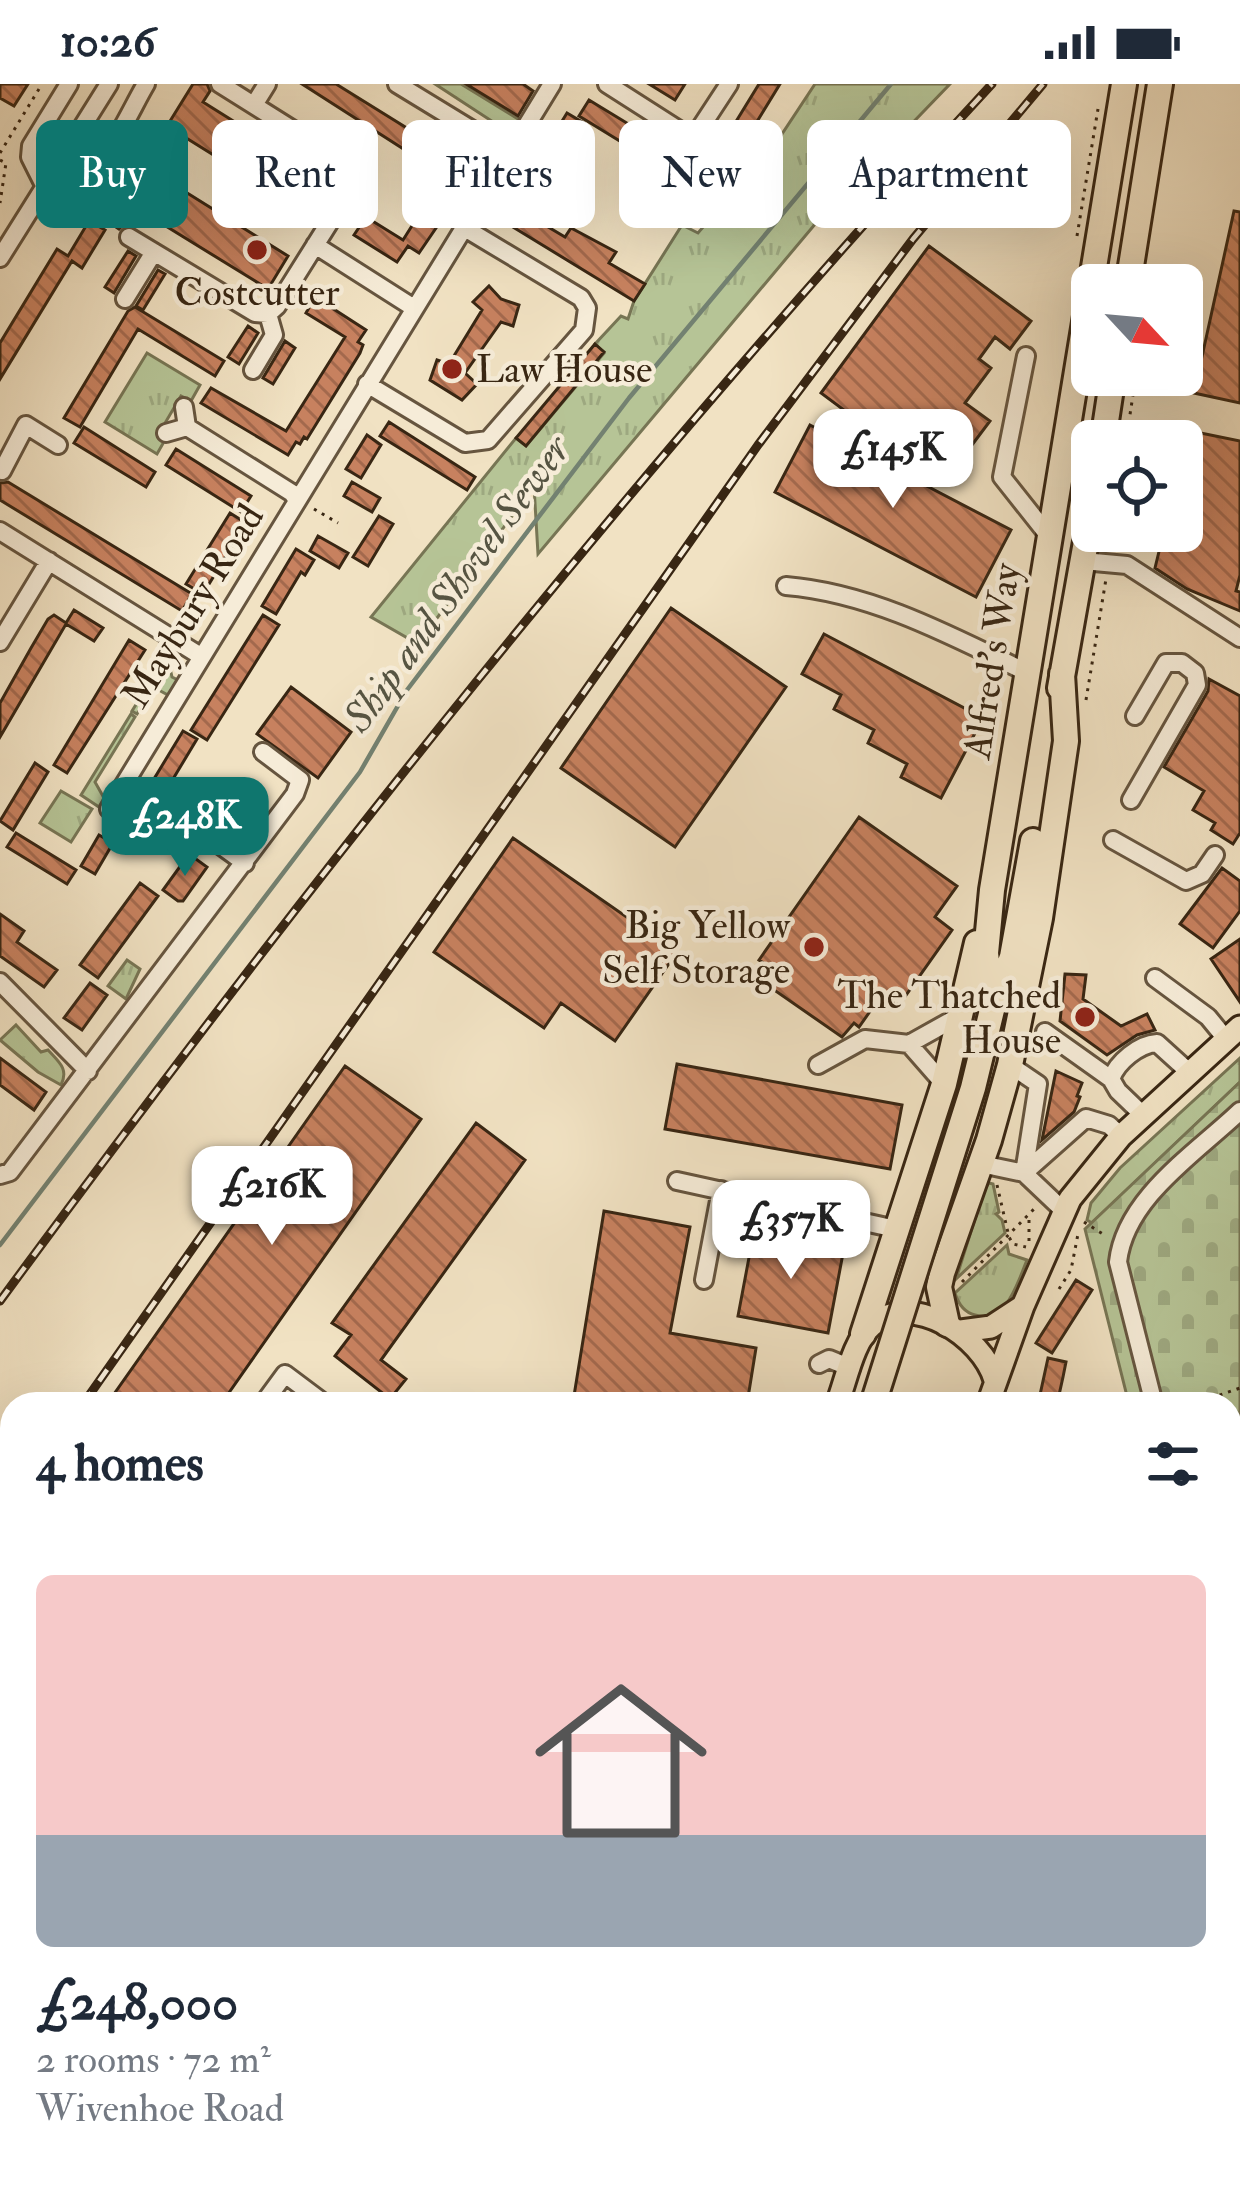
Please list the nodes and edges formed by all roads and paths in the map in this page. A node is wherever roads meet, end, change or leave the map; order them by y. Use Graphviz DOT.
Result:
graph roads {
  1 [pos="42,84"];
  2 [pos="109,84"];
  3 [pos="146,84"];
  4 [pos="220,84"];
  5 [pos="267,84"];
  6 [pos="397,84"];
  7 [pos="552,84"];
  8 [pos="607,84"];
  9 [pos="729,84"];
  10 [pos="1124,84"];
  11 [pos="1160,84"];
  12 [pos="66,85"];
  13 [pos="254,105"];
  14 [pos="46,120"];
  15 [pos="86,120"];
  16 [pos="124,120"];
  17 [pos="456,120"];
  18 [pos="530,120"];
  19 [pos="36,137"];
  20 [pos="0,156"];
  21 [pos="36,175"];
  22 [pos="36,198"];
  23 [pos="0,203"];
  24 [pos="462,228"];
  25 [pos="465,228"];
  26 [pos="130,237"];
  27 [pos="315,245"];
  28 [pos="154,252"];
  29 [pos="0,258"];
  30 [pos="1131,264"];
  31 [pos="125,298"];
  32 [pos="414,308"];
  33 [pos="268,314"];
  34 [pos="1026,356"];
  35 [pos="253,370"];
  36 [pos="367,384"];
  37 [pos="184,407"];
  38 [pos="187,427"];
  39 [pos="166,433"];
  40 [pos="58,446"];
  41 [pos="2,471"];
  42 [pos="297,500"];
  43 [pos="338,523"];
  44 [pos="0,531"];
  45 [pos="1048,535"];
  46 [pos="1095,552"];
  47 [pos="1101,552"];
  48 [pos="50,561"];
  49 [pos="1096,562"];
  50 [pos="787,586"];
  51 [pos="1240,638"];
  52 [pos="0,642"];
  53 [pos="200,656"];
  54 [pos="1026,672"];
  55 [pos="1062,674"];
  56 [pos="1085,704"];
  57 [pos="1135,716"];
  58 [pos="263,752"];
  59 [pos="1131,800"];
  60 [pos="109,809"];
  61 [pos="1003,824"];
  62 [pos="205,834"];
  63 [pos="1113,840"];
  64 [pos="1215,855"];
  65 [pos="245,863"];
  66 [pos="1156,978"];
  67 [pos="0,982"];
  68 [pos="992,1010"];
  69 [pos="961,1015"];
  70 [pos="1045,1032"];
  71 [pos="1233,1033"];
  72 [pos="909,1044"];
  73 [pos="818,1065"];
  74 [pos="1010,1065"];
  75 [pos="88,1071"];
  76 [pos="1189,1072"];
  77 [pos="1111,1079"];
  78 [pos="944,1084"];
  79 [pos="1240,1111"];
  80 [pos="1143,1115"];
  81 [pos="1121,1136"];
  82 [pos="988,1171"];
  83 [pos="1024,1173"];
  84 [pos="0,1175"];
  85 [pos="677,1181"];
  86 [pos="722,1190"];
  87 [pos="1038,1204"];
  88 [pos="1073,1216"];
  89 [pos="1029,1218"];
  90 [pos="896,1229"];
  91 [pos="1078,1234"];
  92 [pos="1009,1237"];
  93 [pos="1120,1246"];
  94 [pos="704,1280"];
  95 [pos="957,1287"];
  96 [pos="1059,1289"];
  97 [pos="1023,1306"];
  98 [pos="954,1328"];
  99 [pos="863,1334"];
  100 [pos="819,1364"];
  101 [pos="851,1367"];
  102 [pos="994,1380"];
  103 [pos="272,1392"];
  104 [pos="309,1392"];
  105 [pos="842,1392"];
  106 [pos="877,1392"];
  107 [pos="991,1392"];
  108 [pos="1151,1392"];
  1 -- 20 [label="path"];
  2 -- 15 [label="street"];
  3 -- 16 [label="street"];
  4 -- 13 [label="street"];
  5 -- 13 [label="street"];
  6 -- 17 [label="street"];
  7 -- 18 [label="street, Maybury Road"];
  8 -- 9 [label="street"];
  10 -- 45 [label="highway, Alfred's Way"];
  11 -- 30 [label="highway"];
  12 -- 14 [label="street"];
  13 -- 27 [label="street"];
  19 -- 21 [label="street"];
  20 -- 23 [label="path"];
  22 -- 29 [label="street"];
  24 -- 32 [label="street, Maybury Road"];
  25 -- 36 [label="street"];
  26 -- 28 [label="street"];
  27 -- 32 [label="street"];
  27 -- 33 [label="street"];
  28 -- 31 [label="street"];
  28 -- 33 [label="street"];
  32 -- 36 [label="street, Maybury Road"];
  33 -- 35 [label="street"];
  34 -- 45 [label="street"];
  36 -- 42 [label="street, Maybury Road"];
  37 -- 38 [label="street"];
  38 -- 39 [label="street"];
  38 -- 42 [label="street"];
  40 -- 41 [label="street"];
  42 -- 43 [label="path, Maybury Road"];
  42 -- 53 [label="street, Maybury Road"];
  44 -- 48 [label="street"];
  45 -- 54 [label="highway, Alfred's Way"];
  46 -- 49 [label="highway, Alfred's Way"];
  47 -- 49 [label="path"];
  48 -- 52 [label="street"];
  48 -- 53 [label="street"];
  49 -- 51 [label="street"];
  49 -- 55 [label="highway, Alfred's Way"];
  49 -- 56 [label="path"];
  50 -- 54 [label="street"];
  53 -- 60 [label="street, Maybury Road"];
  54 -- 61 [label="highway, Alfred's Way"];
  55 -- 68 [label="highway"];
  55 -- 74 [label="highway"];
  57 -- 59 [label="street"];
  58 -- 65 [label="street"];
  61 -- 68 [label="highway"];
  61 -- 69 [label="highway"];
  62 -- 65 [label="street"];
  63 -- 64 [label="street"];
  65 -- 75 [label="street"];
  66 -- 71 [label="street"];
  67 -- 75 [label="street"];
  68 -- 106 [label="highway, bridge"];
  69 -- 72 [label="street"];
  69 -- 78 [label="highway"];
  70 -- 77 [label="street"];
  71 -- 76 [label="main road"];
  72 -- 73 [label="street"];
  72 -- 78 [label="street"];
  74 -- 82 [label="highway"];
  74 -- 83 [label="street"];
  75 -- 84 [label="street"];
  76 -- 77 [label="street"];
  76 -- 80 [label="main road"];
  77 -- 80 [label="street"];
  78 -- 90 [label="highway"];
  79 -- 93 [label="street"];
  80 -- 81 [label="main road"];
  81 -- 83 [label="street"];
  81 -- 88 [label="main road"];
  82 -- 83 [label="street"];
  82 -- 92 [label="path"];
  82 -- 98 [label="highway"];
  83 -- 88 [label="street"];
  85 -- 86 [label="street"];
  86 -- 90 [label="street"];
  86 -- 94 [label="street"];
  87 -- 89 [label="path"];
  88 -- 93 [label="path"];
  88 -- 97 [label="main road"];
  89 -- 92 [label="path"];
  89 -- 92 [label="path"];
  90 -- 99 [label="highway"];
  91 -- 96 [label="path"];
  92 -- 95 [label="path"];
  93 -- 108 [label="street"];
  97 -- 98 [label="main road"];
  97 -- 102 [label="main road"];
  98 -- 99 [label="main road"];
  98 -- 102 [label="main road"];
  99 -- 101 [label="main road"];
  100 -- 101 [label="street"];
  101 -- 105 [label="main road"];
  102 -- 107 [label="main road"];
  103 -- 104 [label="street"];
}
